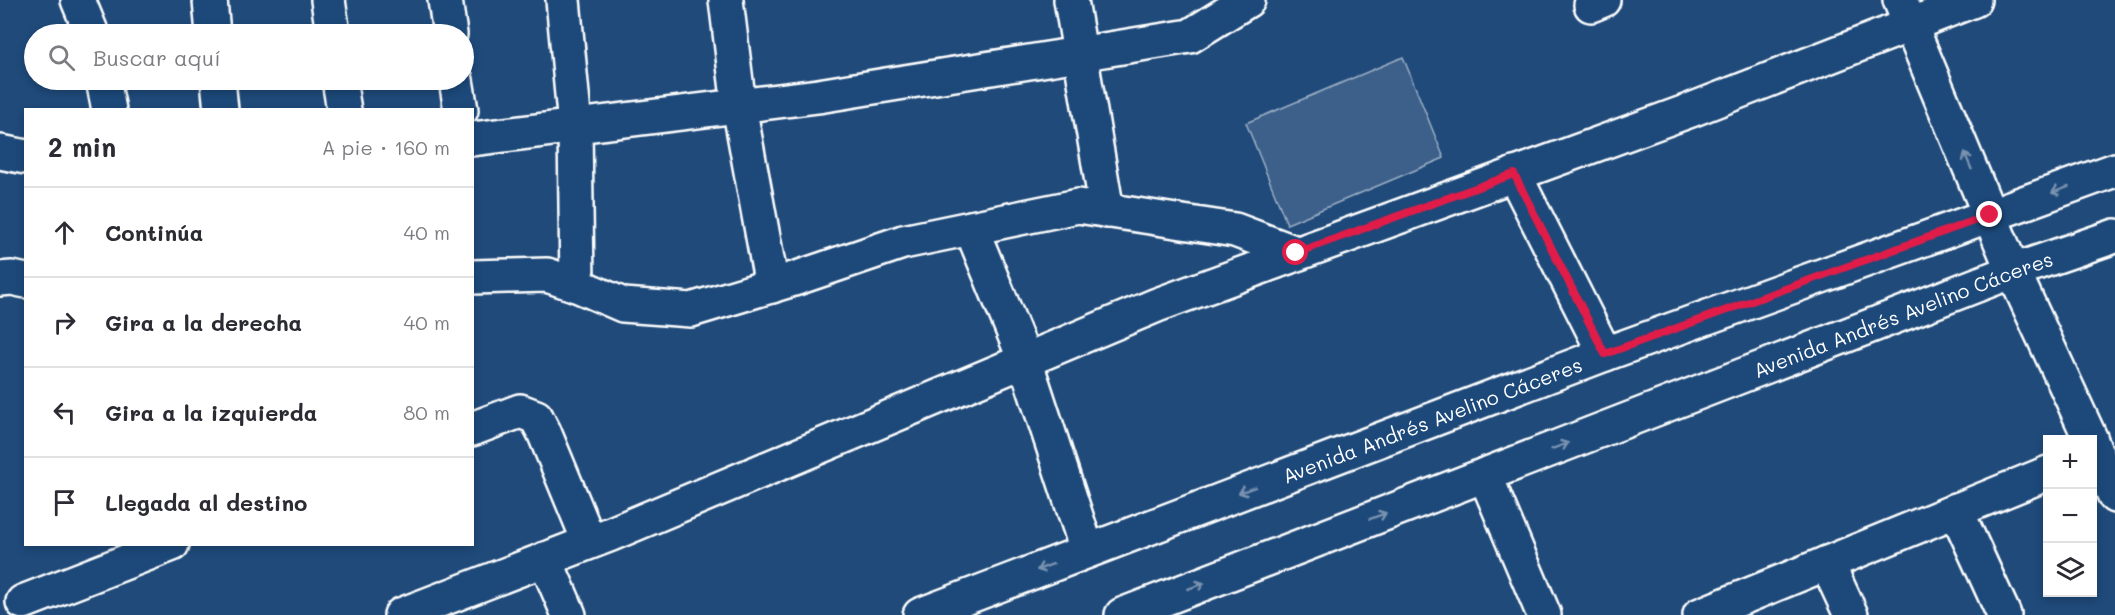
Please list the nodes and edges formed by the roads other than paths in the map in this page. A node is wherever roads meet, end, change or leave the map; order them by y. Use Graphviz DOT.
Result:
graph roads {
  1 [pos="78,0"];
  2 [pos="210,0"];
  3 [pos="328,0"];
  4 [pos="445,0"];
  5 [pos="563,0"];
  6 [pos="726,0"];
  7 [pos="1071,0"];
  8 [pos="1248,0"];
  9 [pos="1974,0"];
  10 [pos="1905,12"];
  11 [pos="88,24"];
  12 [pos="212,24"];
  13 [pos="332,24"];
  14 [pos="449,24"];
  15 [pos="1079,54"];
  16 [pos="105,90"];
  17 [pos="219,90"];
  18 [pos="341,90"];
  19 [pos="458,90"];
  20 [pos="739,106"];
  21 [pos="109,108"];
  22 [pos="221,108"];
  23 [pos="344,108"];
  24 [pos="461,108"];
  25 [pos="575,126"];
  26 [pos="474,139"];
  27 [pos="0,152"];
  28 [pos="24,157"];
  29 [pos="2115,170"];
  30 [pos="1514,174"];
  31 [pos="1107,211"];
  32 [pos="1990,215"];
  33 [pos="971,228"];
  34 [pos="2115,236"];
  35 [pos="1296,253"];
  36 [pos="2013,271"];
  37 [pos="474,277"];
  38 [pos="0,279"];
  39 [pos="24,281"];
  40 [pos="577,285"];
  41 [pos="772,286"];
  42 [pos="1605,354"];
  43 [pos="1025,360"];
  44 [pos="474,428"];
  45 [pos="2091,435"];
  46 [pos="2097,447"];
  47 [pos="2043,474"];
  48 [pos="1485,475"];
  49 [pos="2115,496"];
  50 [pos="1956,510"];
  51 [pos="590,542"];
  52 [pos="167,546"];
  53 [pos="1088,550"];
  54 [pos="545,559"];
  55 [pos="1827,563"];
  56 [pos="23,602"];
  57 [pos="401,615"];
  58 [pos="569,615"];
  59 [pos="920,615"];
  60 [pos="1122,615"];
  61 [pos="1544,615"];
  62 [pos="1700,615"];
  63 [pos="1851,615"];
  64 [pos="2004,615"];
  1 -- 11 [label="street"];
  2 -- 12 [label="street"];
  3 -- 13 [label="street"];
  4 -- 14 [label="street"];
  5 -- 25 [label="street"];
  6 -- 20 [label="street"];
  7 -- 15 [label="street"];
  8 -- 15 [label="street"];
  9 -- 10 [label="street"];
  10 -- 30 [label="street"];
  32 -- 10 [label="street, one-way"];
  15 -- 20 [label="street"];
  15 -- 31 [label="street"];
  16 -- 21 [label="street"];
  17 -- 22 [label="street"];
  18 -- 23 [label="street"];
  19 -- 24 [label="street"];
  20 -- 25 [label="street"];
  20 -- 41 [label="street"];
  25 -- 26 [label="street"];
  25 -- 40 [label="street"];
  27 -- 28 [label="street"];
  29 -- 32 [label="street, Avenida Andrés Avelino Cáceres, one-way"];
  30 -- 35 [label="street"];
  30 -- 42 [label="street"];
  31 -- 33 [label="street"];
  31 -- 35 [label="street"];
  32 -- 36 [label="street"];
  32 -- 42 [label="street, Avenida Andrés Avelino Cáceres"];
  33 -- 41 [label="street"];
  33 -- 43 [label="street"];
  34 -- 36 [label="street, Avenida Andrés Avelino Cáceres"];
  35 -- 43 [label="street"];
  36 -- 45 [label="street"];
  48 -- 36 [label="street, Avenida Andrés Avelino Cáceres, one-way"];
  37 -- 40 [label="street"];
  38 -- 39 [label="street"];
  40 -- 41 [label="street"];
  42 -- 53 [label="street, Avenida Andrés Avelino Cáceres, one-way"];
  43 -- 51 [label="street"];
  43 -- 53 [label="street"];
  44 -- 51 [label="street"];
  46 -- 49 [label="street"];
  47 -- 50 [label="street"];
  60 -- 48 [label="street, Avenida Andrés Avelino Cáceres, one-way"];
  48 -- 61 [label="street"];
  50 -- 55 [label="street"];
  50 -- 64 [label="street"];
  51 -- 54 [label="street"];
  52 -- 56 [label="street"];
  53 -- 59 [label="street, Avenida Andrés Avelino Cáceres, one-way"];
  54 -- 57 [label="street"];
  54 -- 58 [label="street"];
  55 -- 62 [label="street"];
  55 -- 63 [label="street"];
}
